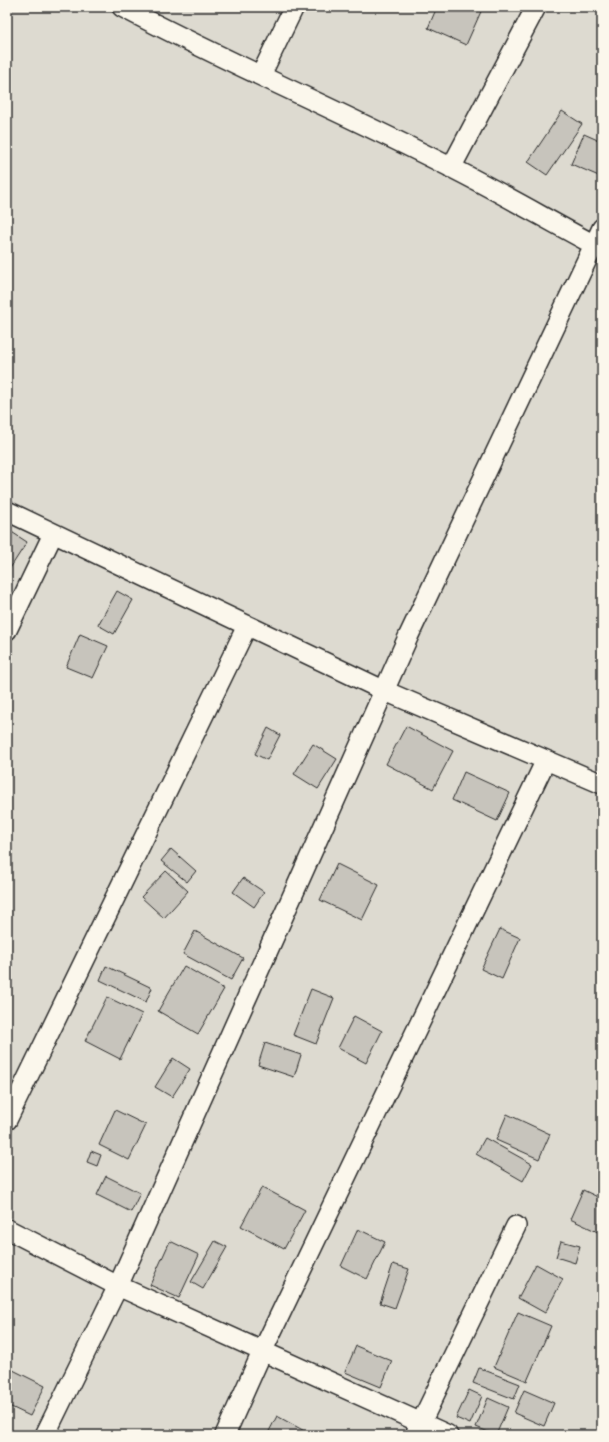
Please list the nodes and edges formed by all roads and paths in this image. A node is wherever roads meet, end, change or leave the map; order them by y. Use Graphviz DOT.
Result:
graph roads {
  1 [pos="122,7"];
  2 [pos="294,7"];
  3 [pos="536,7"];
  4 [pos="261,75"];
  5 [pos="451,168"];
  6 [pos="599,240"];
  7 [pos="7,511"];
  8 [pos="53,534"];
  9 [pos="247,626"];
  10 [pos="7,630"];
  11 [pos="384,691"];
  12 [pos="546,760"];
  13 [pos="602,784"];
  14 [pos="7,1120"];
  15 [pos="516,1226"];
  16 [pos="7,1229"];
  17 [pos="118,1286"];
  18 [pos="263,1350"];
  19 [pos="418,1429"];
  20 [pos="45,1435"];
  21 [pos="225,1435"];
  22 [pos="448,1435"];
  1 -- 4 [label="street"];
  2 -- 4 [label="street"];
  3 -- 5 [label="street"];
  4 -- 5 [label="street"];
  5 -- 6 [label="street"];
  6 -- 11 [label="street"];
  7 -- 8 [label="street"];
  8 -- 9 [label="street"];
  8 -- 10 [label="street"];
  9 -- 11 [label="street"];
  9 -- 14 [label="street"];
  11 -- 12 [label="street"];
  11 -- 17 [label="street"];
  12 -- 13 [label="street"];
  12 -- 18 [label="street"];
  15 -- 19 [label="street"];
  16 -- 17 [label="street"];
  17 -- 18 [label="street"];
  17 -- 20 [label="street"];
  18 -- 19 [label="street"];
  18 -- 21 [label="street"];
  19 -- 22 [label="street"];
}
